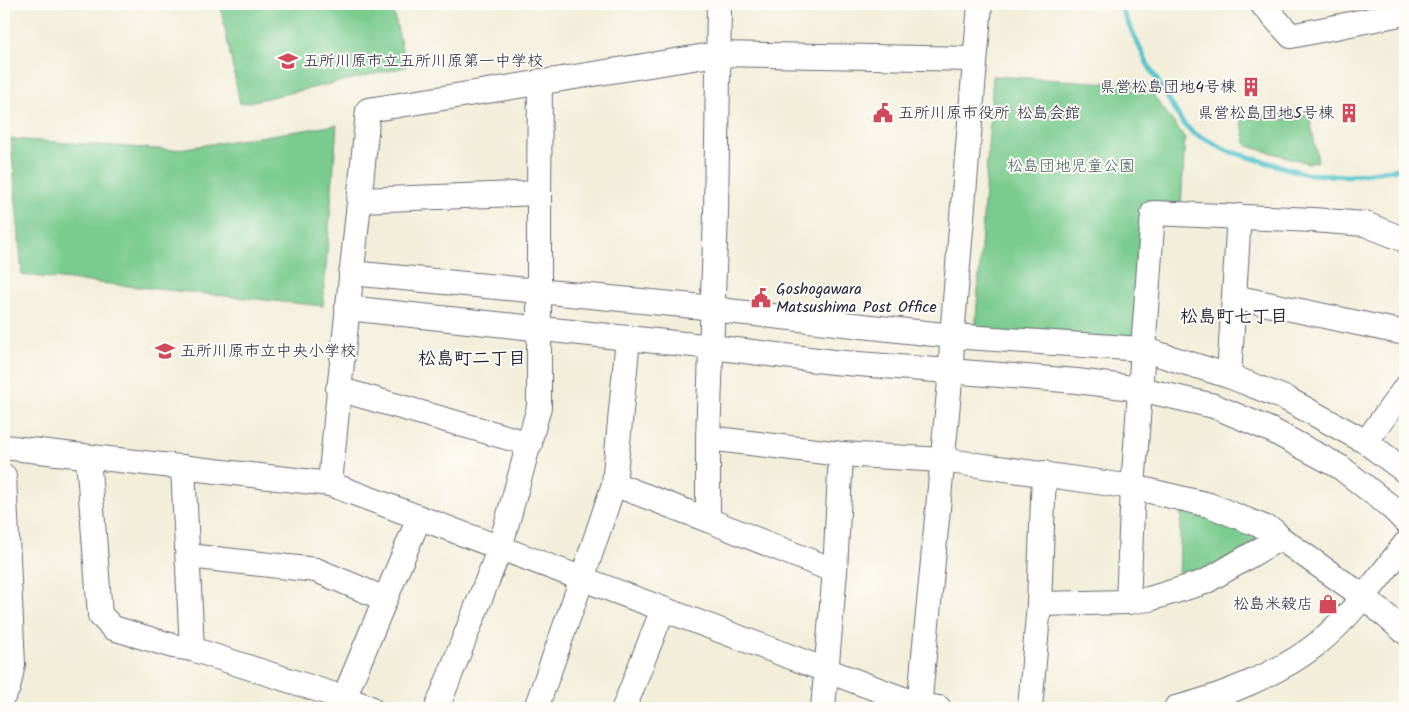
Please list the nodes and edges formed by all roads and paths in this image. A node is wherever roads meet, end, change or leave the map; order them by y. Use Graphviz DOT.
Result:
graph roads {
  1 [pos="719,4"];
  2 [pos="980,4"];
  3 [pos="1262,4"];
  4 [pos="1405,13"];
  5 [pos="718,54"];
  6 [pos="974,60"];
  7 [pos="540,81"];
  8 [pos="539,193"];
  9 [pos="360,200"];
  10 [pos="1239,216"];
  11 [pos="1405,240"];
  12 [pos="351,273"];
  13 [pos="538,292"];
  14 [pos="1234,297"];
  15 [pos="347,308"];
  16 [pos="714,308"];
  17 [pos="538,329"];
  18 [pos="1405,333"];
  19 [pos="952,336"];
  20 [pos="628,338"];
  21 [pos="712,346"];
  22 [pos="1142,349"];
  23 [pos="951,371"];
  24 [pos="1229,376"];
  25 [pos="1405,388"];
  26 [pos="338,389"];
  27 [pos="1140,389"];
  28 [pos="1287,400"];
  29 [pos="1273,431"];
  30 [pos="708,438"];
  31 [pos="1366,442"];
  32 [pos="530,444"];
  33 [pos="4,447"];
  34 [pos="841,454"];
  35 [pos="88,457"];
  36 [pos="942,460"];
  37 [pos="183,467"];
  38 [pos="1405,471"];
  39 [pos="1044,473"];
  40 [pos="4,476"];
  41 [pos="330,484"];
  42 [pos="614,484"];
  43 [pos="1133,487"];
  44 [pos="419,518"];
  45 [pos="708,520"];
  46 [pos="1405,521"];
  47 [pos="1280,538"];
  48 [pos="1405,544"];
  49 [pos="500,548"];
  50 [pos="188,556"];
  51 [pos="836,571"];
  52 [pos="582,579"];
  53 [pos="1364,597"];
  54 [pos="385,599"];
  55 [pos="1128,602"];
  56 [pos="1039,604"];
  57 [pos="663,609"];
  58 [pos="1405,632"];
  59 [pos="192,650"];
  60 [pos="827,670"];
  61 [pos="5,690"];
  62 [pos="344,698"];
  63 [pos="926,707"];
  64 [pos="1187,707"];
  65 [pos="370,708"];
  66 [pos="437,708"];
  67 [pos="536,708"];
  68 [pos="625,708"];
  69 [pos="822,708"];
  70 [pos="1030,708"];
  1 -- 5 [label="street"];
  2 -- 6 [label="street"];
  3 -- 4 [label="street"];
  5 -- 6 [label="street"];
  5 -- 7 [label="street"];
  5 -- 16 [label="street"];
  6 -- 19 [label="street"];
  7 -- 8 [label="street"];
  7 -- 9 [label="street"];
  8 -- 9 [label="street"];
  8 -- 13 [label="street"];
  9 -- 12 [label="street"];
  10 -- 11 [label="street"];
  10 -- 14 [label="street"];
  10 -- 22 [label="street"];
  12 -- 13 [label="street"];
  12 -- 15 [label="street"];
  13 -- 16 [label="street"];
  13 -- 17 [label="street"];
  14 -- 18 [label="street"];
  14 -- 24 [label="street"];
  15 -- 17 [label="street"];
  15 -- 26 [label="street"];
  16 -- 19 [label="street"];
  16 -- 21 [label="street"];
  17 -- 20 [label="street"];
  17 -- 32 [label="street"];
  19 -- 22 [label="street"];
  19 -- 23 [label="street"];
  20 -- 21 [label="street"];
  20 -- 42 [label="street"];
  21 -- 23 [label="street"];
  21 -- 30 [label="street"];
  22 -- 24 [label="street"];
  22 -- 27 [label="street"];
  23 -- 27 [label="street"];
  23 -- 36 [label="street"];
  24 -- 28 [label="street"];
  25 -- 31 [label="street"];
  26 -- 32 [label="street"];
  26 -- 41 [label="street"];
  27 -- 29 [label="street"];
  27 -- 43 [label="street"];
  28 -- 29 [label="street"];
  28 -- 31 [label="street"];
  29 -- 46 [label="street"];
  30 -- 34 [label="street"];
  30 -- 45 [label="street"];
  31 -- 38 [label="street"];
  32 -- 49 [label="street"];
  33 -- 35 [label="street"];
  34 -- 36 [label="street"];
  34 -- 51 [label="street"];
  35 -- 37 [label="street"];
  35 -- 59 [label="street"];
  36 -- 39 [label="street"];
  36 -- 63 [label="street"];
  37 -- 41 [label="street"];
  37 -- 50 [label="street"];
  39 -- 43 [label="street"];
  39 -- 56 [label="street"];
  40 -- 61 [label="street"];
  41 -- 44 [label="street"];
  42 -- 45 [label="street"];
  42 -- 52 [label="street"];
  43 -- 47 [label="street"];
  43 -- 55 [label="street"];
  44 -- 49 [label="street"];
  44 -- 54 [label="street"];
  45 -- 51 [label="street"];
  47 -- 53 [label="street"];
  47 -- 55 [label="street"];
  48 -- 53 [label="street"];
  49 -- 52 [label="street"];
  49 -- 66 [label="street"];
  50 -- 54 [label="street"];
  50 -- 59 [label="street"];
  51 -- 60 [label="street"];
  52 -- 57 [label="street"];
  52 -- 67 [label="street"];
  53 -- 58 [label="street"];
  53 -- 64 [label="street"];
  54 -- 62 [label="street"];
  55 -- 56 [label="street"];
  56 -- 70 [label="street"];
  57 -- 60 [label="street"];
  57 -- 68 [label="street"];
  59 -- 62 [label="street"];
  60 -- 63 [label="street"];
  60 -- 69 [label="street"];
  62 -- 65 [label="street"];
}
